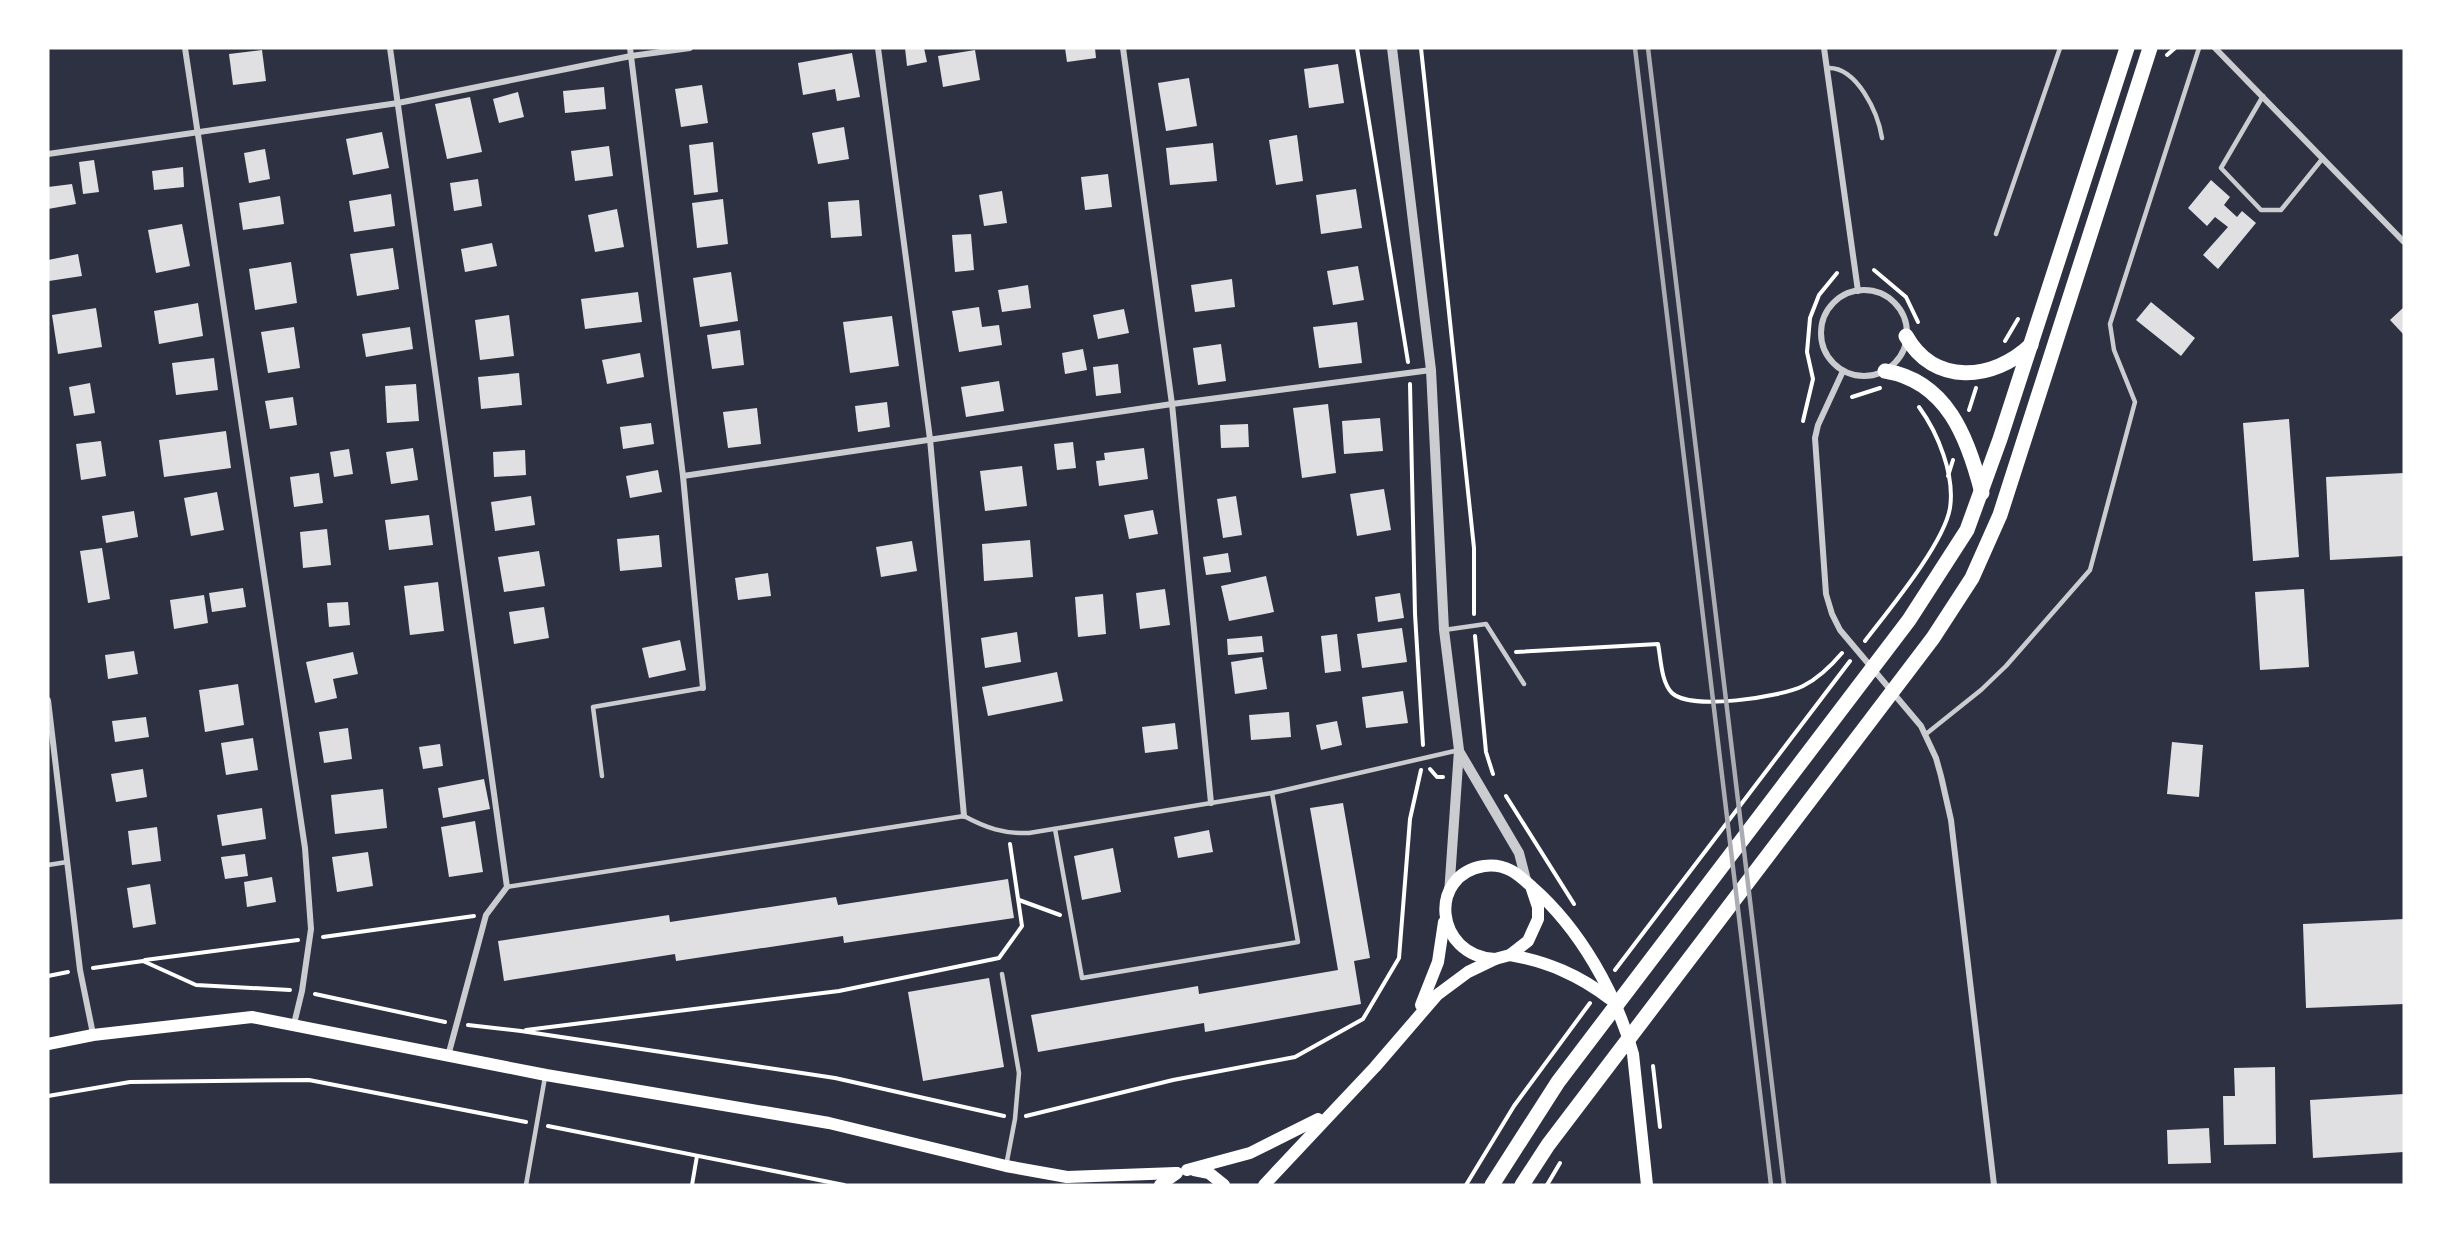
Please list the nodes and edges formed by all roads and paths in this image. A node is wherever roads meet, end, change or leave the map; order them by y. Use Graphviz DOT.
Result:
graph roads {
  1 [pos="185,48"];
  2 [pos="390,48"];
  3 [pos="630,48"];
  4 [pos="690,48"];
  5 [pos="878,48"];
  6 [pos="1123,48"];
  7 [pos="1357,48"];
  8 [pos="1392,48"];
  9 [pos="1421,48"];
  10 [pos="1824,48"];
  11 [pos="2060,48"];
  12 [pos="2127,48"];
  13 [pos="2199,48"];
  14 [pos="2215,48"];
  15 [pos="2151,49"];
  16 [pos="631,56"];
  17 [pos="1827,68"];
  18 [pos="2263,96"];
  19 [pos="398,103"];
  20 [pos="197,133"];
  21 [pos="1882,138"];
  22 [pos="48,154"];
  23 [pos="2324,158"];
  24 [pos="1996,234"];
  25 [pos="2404,242"];
  26 [pos="1874,270"];
  27 [pos="1858,291"];
  28 [pos="1919,326"];
  29 [pos="1906,336"];
  30 [pos="2031,345"];
  31 [pos="1431,370"];
  32 [pos="1885,370"];
  33 [pos="1843,371"];
  34 [pos="1410,373"];
  35 [pos="1889,387"];
  36 [pos="1976,387"];
  37 [pos="1852,397"];
  38 [pos="1915,402"];
  39 [pos="1172,404"];
  40 [pos="1965,421"];
  41 [pos="930,439"];
  42 [pos="683,476"];
  43 [pos="1982,494"];
  44 [pos="1474,626"];
  45 [pos="1444,630"];
  46 [pos="1863,644"];
  47 [pos="1504,653"];
  48 [pos="1856,654"];
  49 [pos="1840,656"];
  50 [pos="1524,684"];
  51 [pos="703,688"];
  52 [pos="48,700"];
  53 [pos="1926,734"];
  54 [pos="1459,750"];
  55 [pos="1424,758"];
  56 [pos="602,776"];
  57 [pos="1496,780"];
  58 [pos="1500,788"];
  59 [pos="1272,793"];
  60 [pos="1211,803"];
  61 [pos="964,816"];
  62 [pos="1055,829"];
  63 [pos="1008,834"];
  64 [pos="67,862"];
  65 [pos="48,865"];
  66 [pos="1528,883"];
  67 [pos="507,887"];
  68 [pos="1449,894"];
  69 [pos="1018,900"];
  70 [pos="1577,909"];
  71 [pos="1445,914"];
  72 [pos="1071,919"];
  73 [pos="1510,955"];
  74 [pos="1495,959"];
  75 [pos="1610,965"];
  76 [pos="80,970"];
  77 [pos="1002,974"];
  78 [pos="48,976"];
  79 [pos="302,991"];
  80 [pos="1598,993"];
  81 [pos="1611,1000"];
  82 [pos="1414,1020"];
  83 [pos="294,1024"];
  84 [pos="459,1024"];
  85 [pos="521,1031"];
  86 [pos="93,1035"];
  87 [pos="48,1044"];
  88 [pos="448,1057"];
  89 [pos="1652,1064"];
  90 [pos="546,1075"];
  91 [pos="48,1096"];
  92 [pos="1336,1106"];
  93 [pos="1015,1119"];
  94 [pos="537,1124"];
  95 [pos="1661,1137"];
  96 [pos="697,1156"];
  97 [pos="1006,1166"];
  98 [pos="1182,1172"];
  99 [pos="1067,1177"];
  100 [pos="526,1185"];
  101 [pos="692,1185"];
  102 [pos="844,1185"];
  103 [pos="1080,1185"];
  104 [pos="1160,1185"];
  105 [pos="1224,1185"];
  106 [pos="1264,1185"];
  107 [pos="1466,1185"];
  108 [pos="1492,1185"];
  109 [pos="1522,1185"];
  110 [pos="1647,1185"];
  111 [pos="1994,1185"];
  1 -- 20 [label="street"];
  2 -- 19 [label="street"];
  3 -- 16 [label="street"];
  4 -- 16 [label="street"];
  5 -- 41 [label="street"];
  6 -- 39 [label="street"];
  7 -- 34 [label="path"];
  8 -- 31 [label="street"];
  9 -- 44 [label="path"];
  10 -- 17 [label="street"];
  11 -- 24 [label="lane"];
  12 -- 30 [label="main road"];
  13 -- 53 [label="lane"];
  14 -- 18 [label="street"];
  15 -- 109 [label="main road"];
  16 -- 19 [label="street"];
  16 -- 42 [label="street"];
  17 -- 21 [label="lane"];
  17 -- 27 [label="street"];
  18 -- 23 [label="street"];
  18 -- 23 [label="lane"];
  19 -- 20 [label="street"];
  19 -- 67 [label="street"];
  20 -- 22 [label="street"];
  20 -- 79 [label="street"];
  23 -- 25 [label="street"];
  26 -- 28 [label="path"];
  27 -- 29 [label="street"];
  27 -- 33 [label="street"];
  29 -- 30 [label="main road"];
  29 -- 32 [label="street"];
  30 -- 43 [label="main road"];
  31 -- 34 [label="street"];
  31 -- 45 [label="street"];
  32 -- 33 [label="street"];
  32 -- 43 [label="main road"];
  33 -- 53 [label="street"];
  34 -- 39 [label="street"];
  34 -- 55 [label="path"];
  35 -- 37 [label="path"];
  36 -- 40 [label="path"];
  38 -- 46 [label="path"];
  39 -- 41 [label="street"];
  39 -- 60 [label="street"];
  41 -- 42 [label="street"];
  41 -- 61 [label="street"];
  42 -- 51 [label="street"];
  43 -- 108 [label="main road"];
  44 -- 45 [label="lane"];
  44 -- 47 [label="lane"];
  44 -- 57 [label="path"];
  45 -- 54 [label="street"];
  47 -- 49 [label="path"];
  47 -- 50 [label="lane"];
  48 -- 75 [label="path"];
  51 -- 56 [label="lane"];
  52 -- 64 [label="street"];
  53 -- 111 [label="street"];
  54 -- 55 [label="lane"];
  54 -- 66 [label="street"];
  54 -- 68 [label="street"];
  55 -- 59 [label="lane"];
  55 -- 93 [label="path"];
  58 -- 70 [label="path"];
  59 -- 60 [label="lane"];
  59 -- 72 [label="lane"];
  60 -- 62 [label="lane"];
  61 -- 63 [label="lane"];
  61 -- 67 [label="lane"];
  62 -- 63 [label="lane"];
  62 -- 72 [label="lane"];
  63 -- 69 [label="path"];
  64 -- 65 [label="lane"];
  64 -- 76 [label="street"];
  66 -- 68 [label="main road"];
  66 -- 73 [label="main road"];
  66 -- 81 [label="main road"];
  67 -- 84 [label="street"];
  68 -- 71 [label="main road"];
  69 -- 72 [label="path"];
  69 -- 85 [label="path"];
  71 -- 74 [label="main road"];
  71 -- 82 [label="main road"];
  73 -- 74 [label="main road"];
  73 -- 81 [label="main road"];
  74 -- 82 [label="main road"];
  76 -- 78 [label="path"];
  76 -- 79 [label="path"];
  76 -- 86 [label="street"];
  77 -- 93 [label="lane"];
  79 -- 83 [label="street"];
  79 -- 84 [label="path"];
  80 -- 107 [label="path"];
  81 -- 110 [label="main road"];
  82 -- 92 [label="main road"];
  83 -- 86 [label="main road"];
  83 -- 88 [label="main road"];
  84 -- 85 [label="path"];
  84 -- 88 [label="street"];
  85 -- 93 [label="path"];
  86 -- 87 [label="main road"];
  88 -- 90 [label="main road"];
  89 -- 95 [label="path"];
  90 -- 94 [label="lane"];
  90 -- 97 [label="main road"];
  91 -- 94 [label="path"];
  92 -- 98 [label="main road"];
  92 -- 106 [label="main road"];
  93 -- 97 [label="lane"];
  94 -- 96 [label="path"];
  94 -- 100 [label="lane"];
  96 -- 101 [label="path"];
  96 -- 102 [label="path"];
  97 -- 99 [label="main road"];
  98 -- 99 [label="main road"];
  98 -- 104 [label="main road"];
  98 -- 105 [label="main road"];
  99 -- 103 [label="main road"];
}
